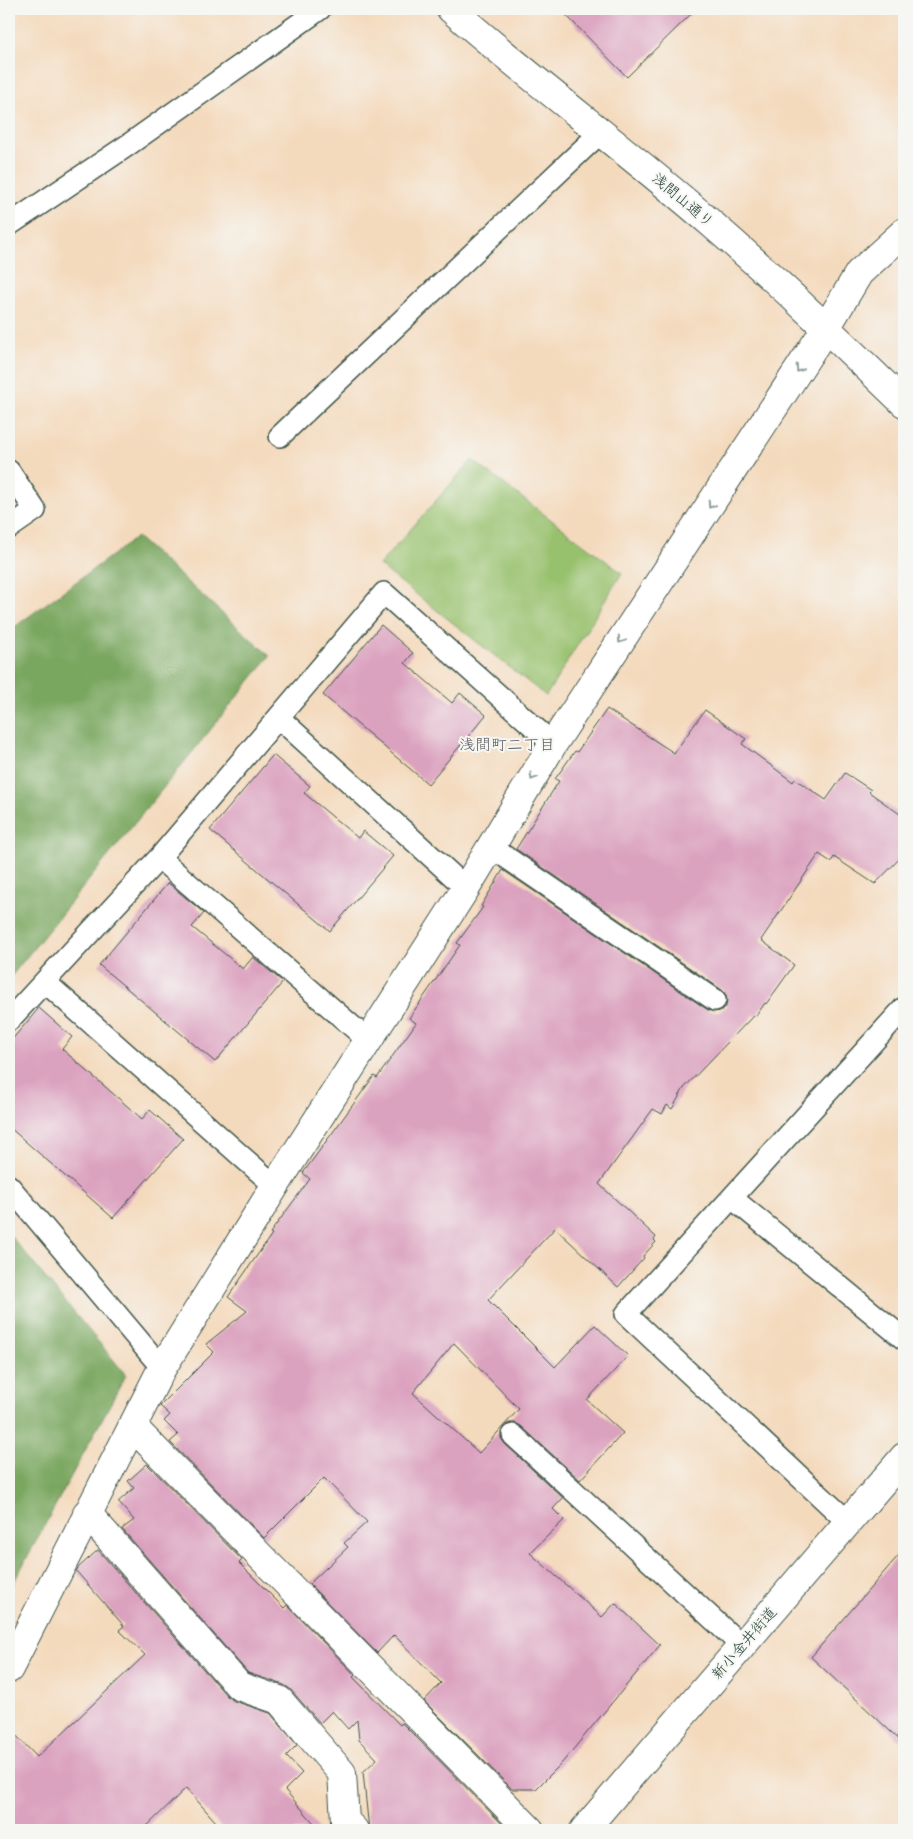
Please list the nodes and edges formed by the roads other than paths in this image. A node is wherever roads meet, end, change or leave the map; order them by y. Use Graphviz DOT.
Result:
graph roads {
  1 [pos="320,9"];
  2 [pos="451,9"];
  3 [pos="601,132"];
  4 [pos="9,225"];
  5 [pos="904,232"];
  6 [pos="826,328"];
  7 [pos="904,403"];
  8 [pos="280,436"];
  9 [pos="9,471"];
  10 [pos="9,528"];
  11 [pos="279,718"];
  12 [pos="553,744"];
  13 [pos="491,846"];
  14 [pos="159,858"];
  15 [pos="466,888"];
  16 [pos="45,982"];
  17 [pos="715,1000"];
  18 [pos="904,1008"];
  19 [pos="9,1020"];
  20 [pos="369,1041"];
  21 [pos="9,1186"];
  22 [pos="275,1186"];
  23 [pos="732,1198"];
  24 [pos="904,1339"];
  25 [pos="162,1368"];
  26 [pos="132,1426"];
  27 [pos="512,1435"];
  28 [pos="904,1457"];
  29 [pos="87,1514"];
  30 [pos="848,1522"];
  31 [pos="742,1646"];
  32 [pos="9,1669"];
  33 [pos="354,1830"];
  34 [pos="530,1830"];
  35 [pos="584,1830"];
  1 -- 4 [label="lane"];
  2 -- 3 [label="street, 浅間山通り"];
  3 -- 6 [label="street, 浅間山通り"];
  3 -- 8 [label="lane"];
  5 -- 6 [label="street"];
  6 -- 7 [label="street, 浅間山通り"];
  6 -- 12 [label="street, one-way"];
  9 -- 10 [label="lane"];
  11 -- 12 [label="lane"];
  11 -- 14 [label="lane"];
  11 -- 15 [label="lane"];
  12 -- 13 [label="street, one-way"];
  13 -- 15 [label="street"];
  13 -- 17 [label="lane"];
  14 -- 16 [label="lane"];
  14 -- 20 [label="lane"];
  15 -- 20 [label="street"];
  16 -- 19 [label="lane"];
  16 -- 22 [label="lane"];
  18 -- 23 [label="lane"];
  20 -- 22 [label="street"];
  21 -- 25 [label="lane"];
  22 -- 25 [label="street"];
  23 -- 24 [label="lane"];
  23 -- 30 [label="lane"];
  25 -- 26 [label="street"];
  26 -- 29 [label="street"];
  26 -- 34 [label="street"];
  27 -- 31 [label="lane"];
  28 -- 30 [label="street, 新小金井街道"];
  29 -- 32 [label="street"];
  29 -- 33 [label="street"];
  30 -- 31 [label="street, 新小金井街道"];
  31 -- 35 [label="street, 新小金井街道"];
}
